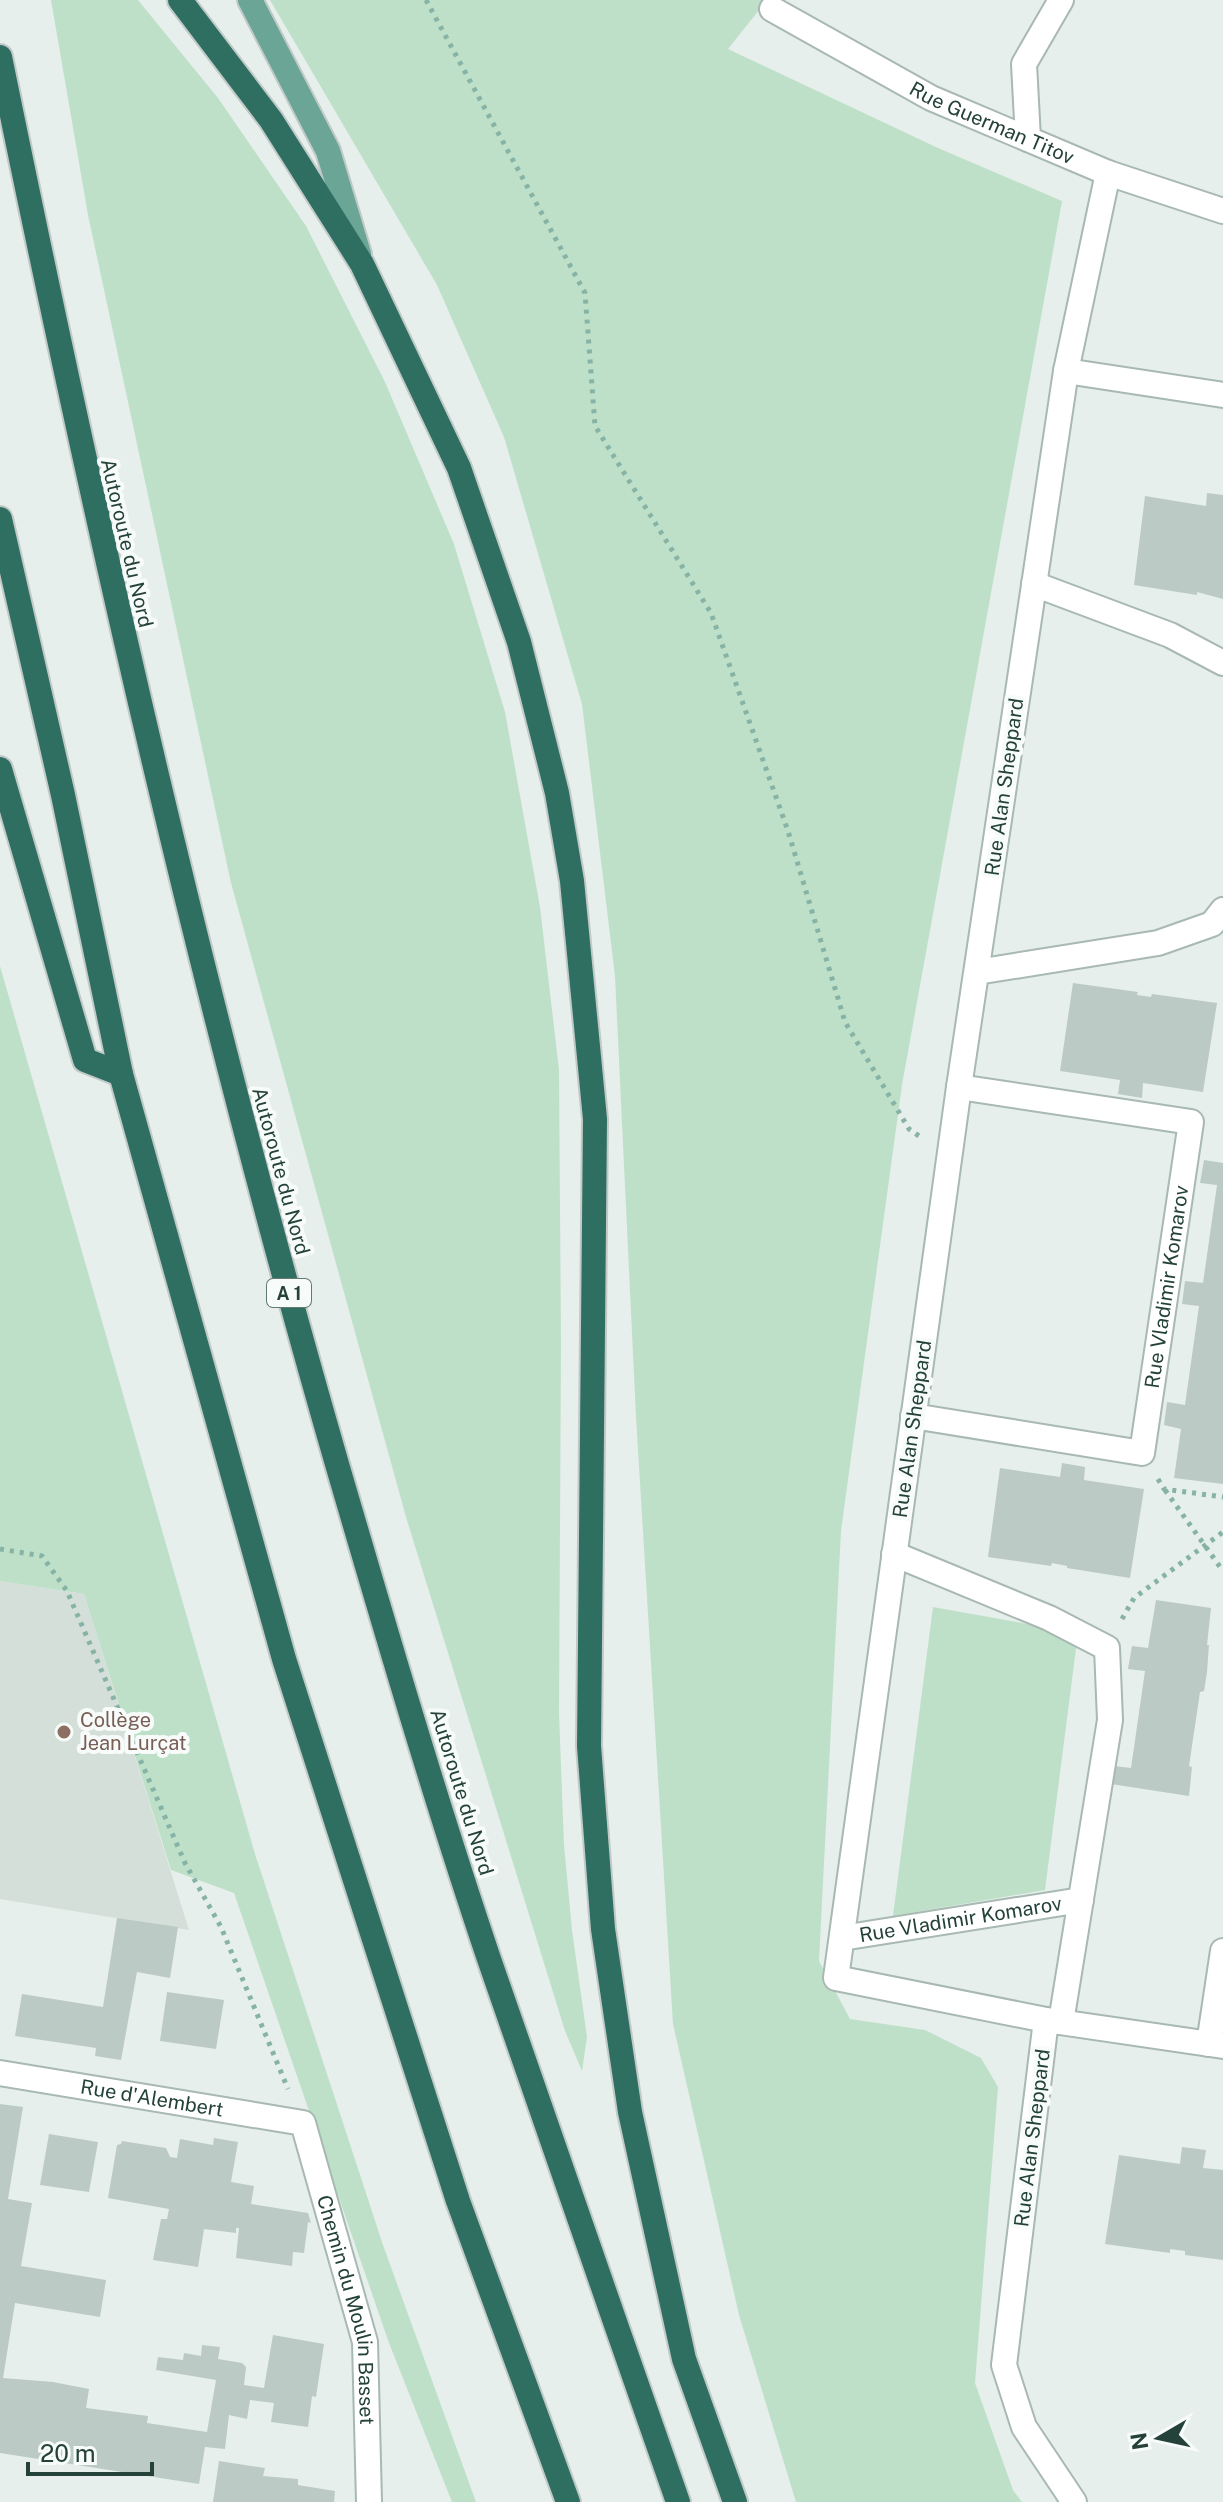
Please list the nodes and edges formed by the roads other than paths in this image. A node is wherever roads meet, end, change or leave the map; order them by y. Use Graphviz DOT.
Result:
graph roads {
  1 [pos="180,0"];
  2 [pos="250,0"];
  3 [pos="1061,0"];
  4 [pos="772,9"];
  5 [pos="0,57"];
  6 [pos="1028,139"];
  7 [pos="1108,173"];
  8 [pos="1223,211"];
  9 [pos="362,264"];
  10 [pos="1066,371"];
  11 [pos="1223,395"];
  12 [pos="0,519"];
  13 [pos="1034,584"];
  14 [pos="1223,663"];
  15 [pos="0,769"];
  16 [pos="1223,910"];
  17 [pos="977,972"];
  18 [pos="121,1074"];
  19 [pos="959,1087"];
  20 [pos="913,1416"];
  21 [pos="894,1554"];
  22 [pos="1081,1900"];
  23 [pos="842,1938"];
  24 [pos="1223,1951"];
  25 [pos="1054,2021"];
  26 [pos="1216,2045"];
  27 [pos="0,2073"];
  28 [pos="303,2123"];
  29 [pos="369,2502"];
  30 [pos="568,2502"];
  31 [pos="678,2502"];
  32 [pos="735,2502"];
  33 [pos="1074,2502"];
  1 -- 9 [label="highway"];
  2 -- 9 [label="main road"];
  3 -- 6 [label="street"];
  4 -- 6 [label="street, Rue Guerman Titov"];
  5 -- 31 [label="highway, Autoroute du Nord / A 1"];
  6 -- 7 [label="street, Rue Guerman Titov"];
  7 -- 8 [label="street, Rue Guerman Titov"];
  7 -- 10 [label="street, Rue Alan Sheppard"];
  9 -- 32 [label="highway"];
  10 -- 11 [label="street"];
  10 -- 13 [label="street, Rue Alan Sheppard"];
  12 -- 18 [label="highway"];
  13 -- 14 [label="street"];
  13 -- 17 [label="street, Rue Alan Sheppard"];
  15 -- 18 [label="highway"];
  16 -- 17 [label="street"];
  17 -- 19 [label="street, Rue Alan Sheppard"];
  18 -- 30 [label="highway"];
  19 -- 20 [label="street, Rue Alan Sheppard"];
  19 -- 20 [label="street, Rue Vladimir Komarov"];
  20 -- 21 [label="street, Rue Alan Sheppard"];
  21 -- 22 [label="street, Rue Vladimir Komarov"];
  21 -- 23 [label="street, Rue Alan Sheppard"];
  22 -- 23 [label="street, Rue Vladimir Komarov"];
  22 -- 25 [label="street, Rue Vladimir Komarov"];
  23 -- 25 [label="street, Rue Alan Sheppard"];
  24 -- 26 [label="street"];
  25 -- 26 [label="street"];
  25 -- 33 [label="street, Rue Alan Sheppard"];
  27 -- 28 [label="street, Rue d'Alembert"];
  28 -- 29 [label="street, Chemin du Moulin Basset"];
}
